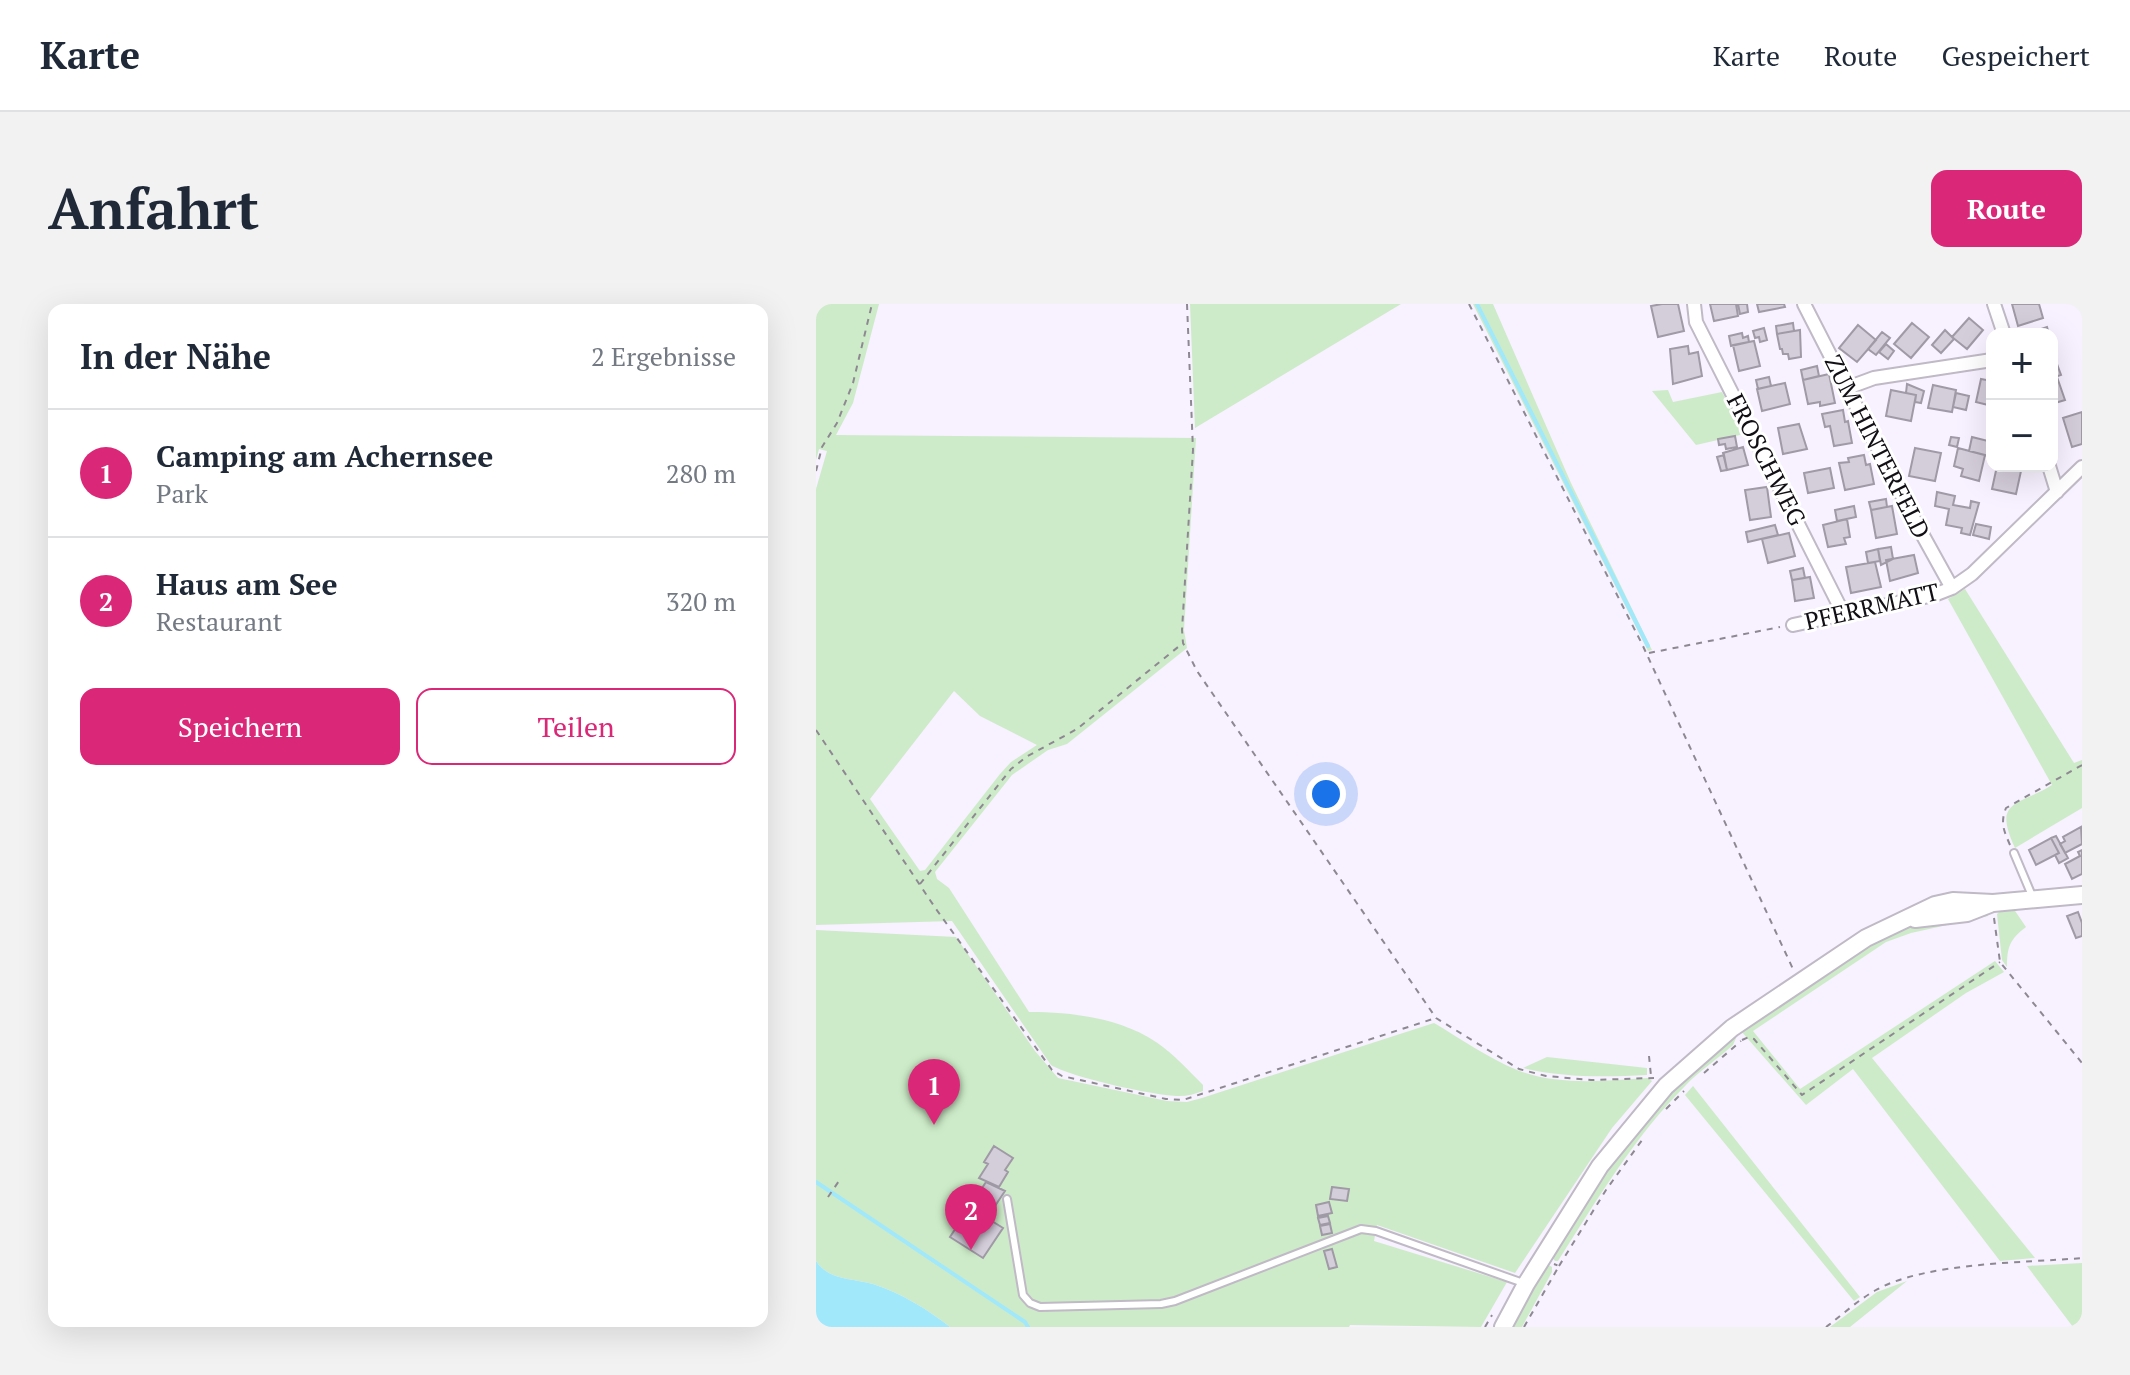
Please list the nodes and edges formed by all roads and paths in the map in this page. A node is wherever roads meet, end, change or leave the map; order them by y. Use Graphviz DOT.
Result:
graph roads {
  1 [pos="872,304"];
  2 [pos="1187,304"];
  3 [pos="1469,304"];
  4 [pos="1694,304"];
  5 [pos="1804,304"];
  6 [pos="1994,304"];
  7 [pos="2002,328"];
  8 [pos="1986,361"];
  9 [pos="1847,388"];
  10 [pos="2082,467"];
  11 [pos="816,471"];
  12 [pos="2050,472"];
  13 [pos="2057,492"];
  14 [pos="1952,588"];
  15 [pos="1844,615"];
  16 [pos="1793,625"];
  17 [pos="1183,643"];
  18 [pos="1647,654"];
  19 [pos="816,730"];
  20 [pos="2082,765"];
  21 [pos="2014,853"];
  22 [pos="920,885"];
  23 [pos="2082,895"];
  24 [pos="2033,900"];
  25 [pos="1993,903"];
  26 [pos="2000,962"];
  27 [pos="1799,981"];
  28 [pos="1436,1018"];
  29 [pos="1737,1034"];
  30 [pos="1649,1056"];
  31 [pos="2082,1063"];
  32 [pos="1704,1073"];
  33 [pos="1687,1087"];
  34 [pos="1662,1114"];
  35 [pos="1649,1130"];
  36 [pos="841,1178"];
  37 [pos="828,1197"];
  38 [pos="1007,1199"];
  39 [pos="1543,1256"];
  40 [pos="2082,1258"];
  41 [pos="1559,1266"];
  42 [pos="1526,1284"];
  43 [pos="1503,1327"];
  44 [pos="1524,1327"];
  45 [pos="1826,1327"];
  1 -- 11 [label="path"];
  2 -- 17 [label="path"];
  3 -- 18 [label="path"];
  4 -- 15 [label="street, FROSCHWEG"];
  5 -- 9 [label="street, ZUM HINTERFELD"];
  6 -- 7 [label="street"];
  8 -- 9 [label="street"];
  9 -- 14 [label="street, ZUM HINTERFELD"];
  10 -- 13 [label="street, PFERRMATT"];
  12 -- 13 [label="street"];
  13 -- 14 [label="street, PFERRMATT"];
  14 -- 15 [label="street, PFERRMATT"];
  15 -- 16 [label="street, PFERRMATT"];
  16 -- 18 [label="path"];
  17 -- 22 [label="path"];
  17 -- 28 [label="path"];
  18 -- 27 [label="path"];
  19 -- 22 [label="path"];
  20 -- 21 [label="path"];
  21 -- 24 [label="lane"];
  22 -- 28 [label="path"];
  23 -- 24 [label="street"];
  24 -- 25 [label="street"];
  25 -- 26 [label="path"];
  25 -- 27 [label="street"];
  26 -- 29 [label="path"];
  26 -- 31 [label="path"];
  27 -- 29 [label="street"];
  28 -- 30 [label="path"];
  29 -- 32 [label="path"];
  29 -- 39 [label="street"];
  33 -- 34 [label="path"];
  35 -- 41 [label="path"];
  36 -- 37 [label="path"];
  38 -- 42 [label="lane"];
  39 -- 41 [label="path"];
  39 -- 42 [label="street"];
  40 -- 45 [label="path"];
  41 -- 44 [label="path"];
  42 -- 43 [label="street"];
}
